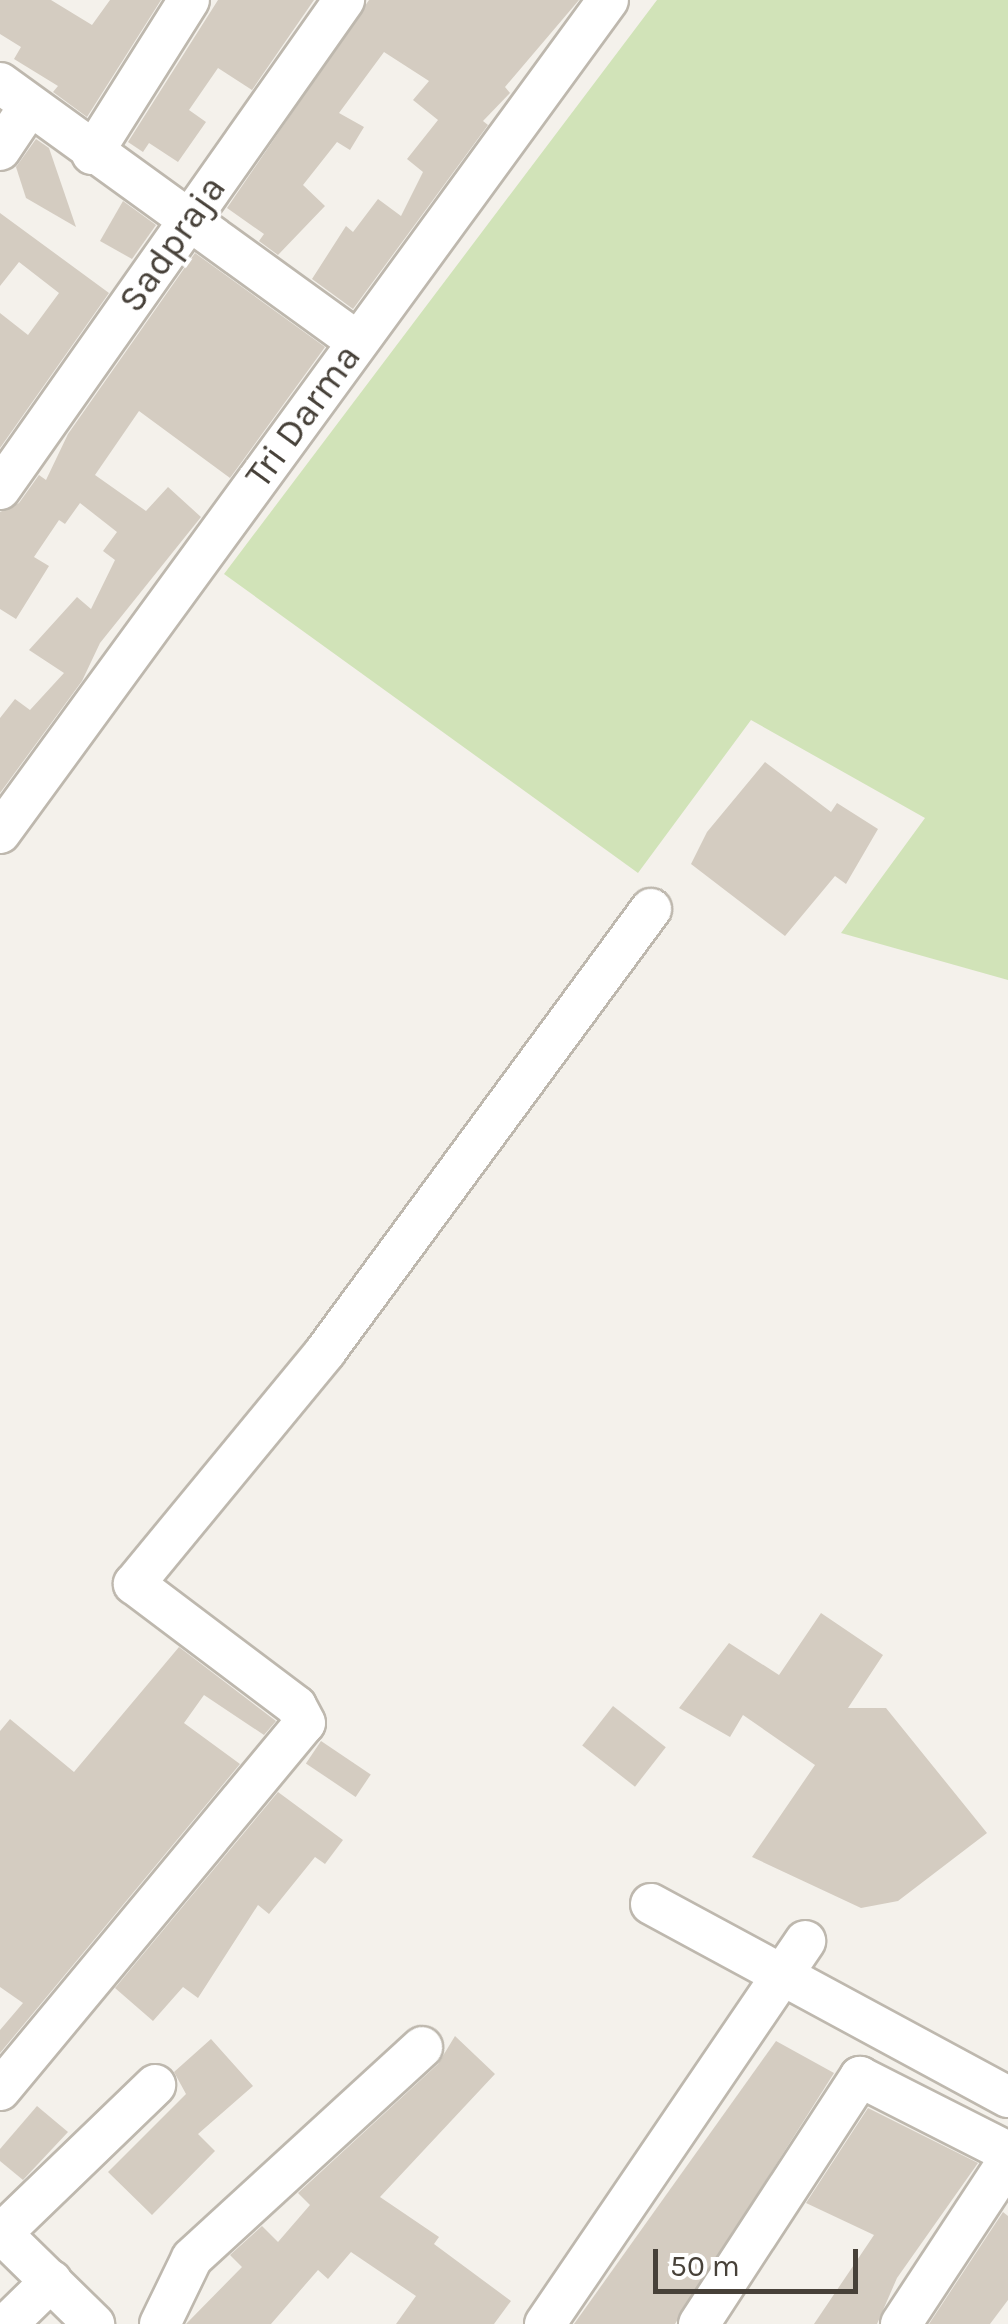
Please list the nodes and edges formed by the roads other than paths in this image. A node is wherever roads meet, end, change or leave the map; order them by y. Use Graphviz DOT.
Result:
graph roads {
  1 [pos="190,0"];
  2 [pos="344,0"];
  3 [pos="608,0"];
  4 [pos="14,96"];
  5 [pos="0,150"];
  6 [pos="92,154"];
  7 [pos="190,219"];
  8 [pos="357,341"];
  9 [pos="0,489"];
  10 [pos="0,832"];
  11 [pos="651,909"];
  12 [pos="651,1904"];
  13 [pos="804,1941"];
  14 [pos="783,1978"];
  15 [pos="422,2047"];
  16 [pos="155,2086"];
  17 [pos="0,2090"];
  18 [pos="1008,2097"];
  19 [pos="1008,2152"];
  20 [pos="1008,2161"];
  21 [pos="1,2232"];
  22 [pos="51,2281"];
  23 [pos="7,2324"];
  24 [pos="94,2324"];
  25 [pos="160,2324"];
  26 [pos="545,2324"];
  27 [pos="699,2324"];
  28 [pos="901,2324"];
  1 -- 6 [label="street"];
  2 -- 7 [label="street, Sadpraja"];
  3 -- 8 [label="street, Tri Darma"];
  4 -- 5 [label="street"];
  4 -- 6 [label="street"];
  6 -- 7 [label="street"];
  7 -- 8 [label="street"];
  7 -- 9 [label="street, Sadpraja"];
  8 -- 10 [label="street, Tri Darma"];
  11 -- 17 [label="street"];
  12 -- 14 [label="street"];
  13 -- 14 [label="street"];
  14 -- 18 [label="street"];
  14 -- 26 [label="street"];
  15 -- 25 [label="street"];
  16 -- 21 [label="street"];
  19 -- 27 [label="street"];
  20 -- 28 [label="street"];
  21 -- 22 [label="street"];
  22 -- 23 [label="street"];
  22 -- 24 [label="street"];
}
